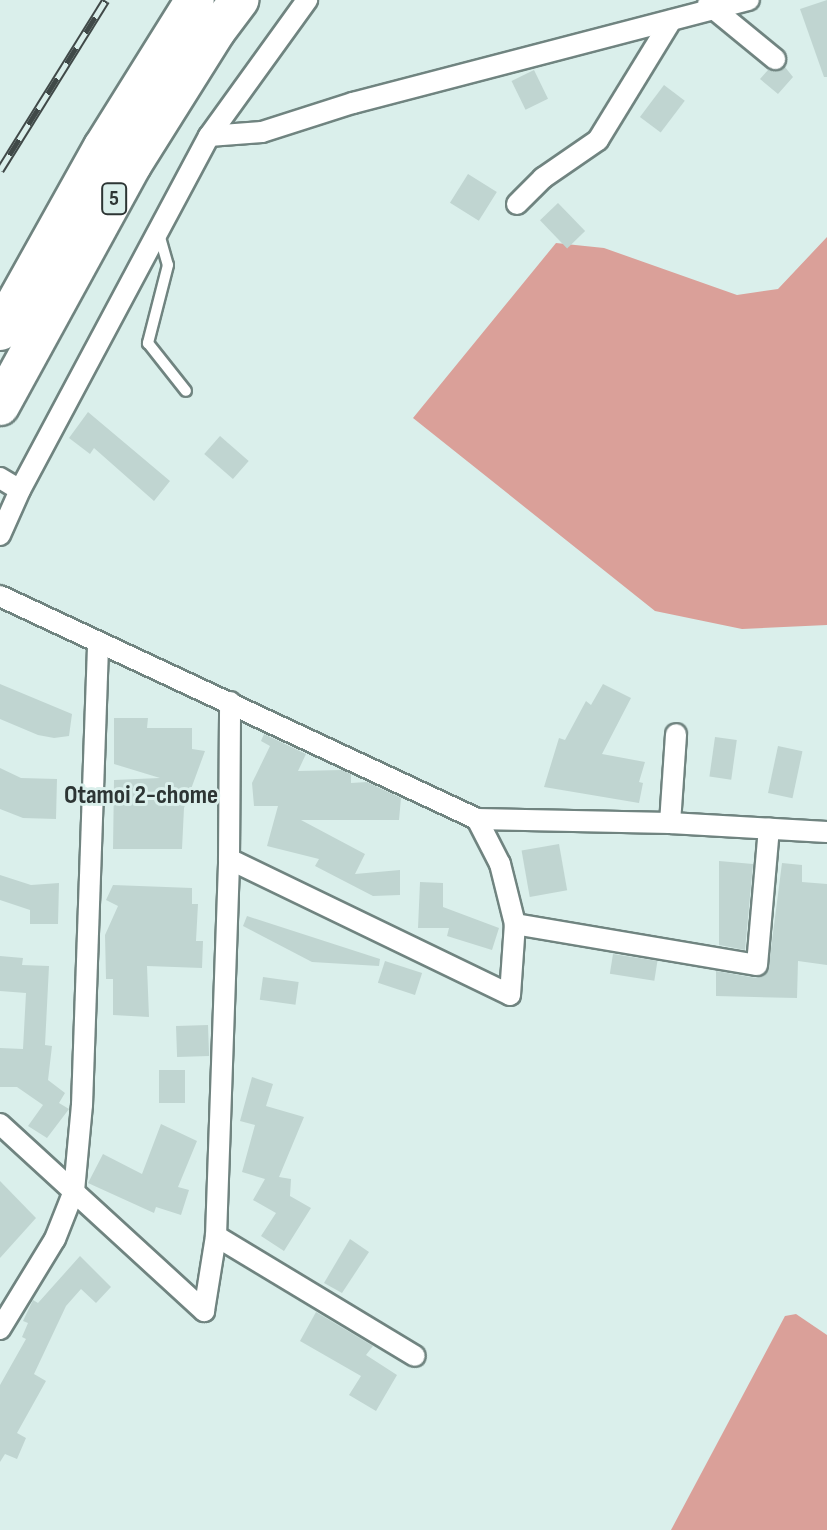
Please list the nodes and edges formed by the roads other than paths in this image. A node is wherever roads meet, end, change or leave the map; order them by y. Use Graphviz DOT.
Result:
graph roads {
  1 [pos="195,0"];
  2 [pos="239,0"];
  3 [pos="307,0"];
  4 [pos="749,0"];
  5 [pos="708,5"];
  6 [pos="671,21"];
  7 [pos="775,59"];
  8 [pos="209,136"];
  9 [pos="517,204"];
  10 [pos="157,229"];
  11 [pos="0,331"];
  12 [pos="186,391"];
  13 [pos="0,406"];
  14 [pos="0,478"];
  15 [pos="20,490"];
  16 [pos="0,535"];
  17 [pos="0,596"];
  18 [pos="98,643"];
  19 [pos="230,702"];
  20 [pos="676,734"];
  21 [pos="477,819"];
  22 [pos="670,823"];
  23 [pos="769,829"];
  24 [pos="827,832"];
  25 [pos="229,859"];
  26 [pos="515,924"];
  27 [pos="0,1124"];
  28 [pos="74,1191"];
  29 [pos="216,1236"];
  30 [pos="0,1329"];
  31 [pos="415,1356"];
  1 -- 11 [label="highway, 5"];
  2 -- 13 [label="highway, 5"];
  3 -- 8 [label="street"];
  4 -- 5 [label="street"];
  5 -- 6 [label="street"];
  5 -- 7 [label="street"];
  6 -- 8 [label="street"];
  6 -- 9 [label="street"];
  8 -- 10 [label="street"];
  10 -- 12 [label="lane"];
  10 -- 15 [label="street"];
  14 -- 15 [label="street"];
  15 -- 16 [label="street"];
  17 -- 18 [label="street"];
  18 -- 19 [label="street"];
  18 -- 28 [label="street"];
  19 -- 21 [label="street"];
  19 -- 25 [label="street"];
  20 -- 22 [label="street"];
  21 -- 22 [label="street"];
  21 -- 26 [label="street"];
  22 -- 23 [label="street"];
  23 -- 24 [label="street"];
  23 -- 26 [label="street"];
  25 -- 26 [label="street"];
  25 -- 29 [label="street"];
  27 -- 28 [label="street"];
  28 -- 29 [label="street"];
  28 -- 30 [label="street"];
  29 -- 31 [label="street"];
}
